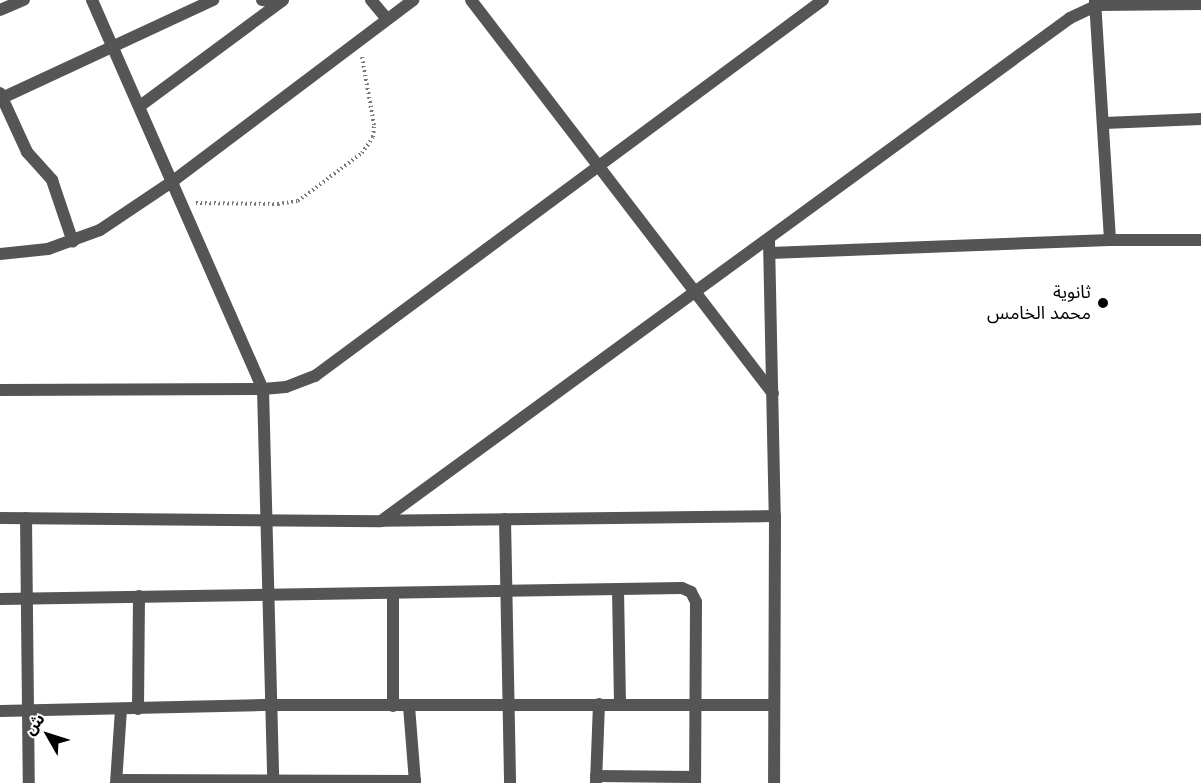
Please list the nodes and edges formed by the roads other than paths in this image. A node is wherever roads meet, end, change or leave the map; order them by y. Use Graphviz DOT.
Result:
graph roads {
  1 [pos="24,0"];
  2 [pos="92,0"];
  3 [pos="213,0"];
  4 [pos="262,0"];
  5 [pos="371,0"];
  6 [pos="413,0"];
  7 [pos="471,0"];
  8 [pos="824,0"];
  9 [pos="282,1"];
  10 [pos="1097,3"];
  11 [pos="1201,4"];
  12 [pos="0,10"];
  13 [pos="387,19"];
  14 [pos="113,46"];
  15 [pos="1,96"];
  16 [pos="140,106"];
  17 [pos="1201,119"];
  18 [pos="1104,123"];
  19 [pos="600,167"];
  20 [pos="173,181"];
  21 [pos="1110,240"];
  22 [pos="1201,240"];
  23 [pos="73,242"];
  24 [pos="770,247"];
  25 [pos="0,254"];
  26 [pos="695,294"];
  27 [pos="263,389"];
  28 [pos="0,390"];
  29 [pos="773,394"];
  30 [pos="775,516"];
  31 [pos="0,518"];
  32 [pos="26,518"];
  33 [pos="267,519"];
  34 [pos="505,519"];
  35 [pos="381,521"];
  36 [pos="618,589"];
  37 [pos="393,593"];
  38 [pos="506,593"];
  39 [pos="269,594"];
  40 [pos="139,596"];
  41 [pos="27,598"];
  42 [pos="0,599"];
  43 [pos="694,702"];
  44 [pos="620,703"];
  45 [pos="599,704"];
  46 [pos="271,705"];
  47 [pos="774,705"];
  48 [pos="393,706"];
  49 [pos="409,706"];
  50 [pos="509,707"];
  51 [pos="121,709"];
  52 [pos="138,709"];
  53 [pos="0,711"];
  54 [pos="28,712"];
  55 [pos="596,780"];
  56 [pos="695,780"];
  57 [pos="117,781"];
  58 [pos="273,782"];
  59 [pos="415,782"];
  60 [pos="29,783"];
  61 [pos="510,783"];
  62 [pos="774,783"];
  1 -- 12 [label="street"];
  2 -- 14 [label="street"];
  3 -- 14 [label="street"];
  4 -- 9 [label="street"];
  5 -- 13 [label="street"];
  6 -- 13 [label="street"];
  7 -- 19 [label="street"];
  8 -- 19 [label="street"];
  9 -- 16 [label="street"];
  10 -- 11 [label="street"];
  10 -- 18 [label="street"];
  10 -- 24 [label="street"];
  13 -- 20 [label="street"];
  14 -- 15 [label="street"];
  14 -- 16 [label="street"];
  15 -- 23 [label="street"];
  16 -- 20 [label="street"];
  17 -- 18 [label="street"];
  18 -- 21 [label="street"];
  19 -- 26 [label="street"];
  19 -- 27 [label="street"];
  20 -- 23 [label="street"];
  20 -- 27 [label="street"];
  21 -- 22 [label="street"];
  21 -- 24 [label="street"];
  23 -- 25 [label="street"];
  24 -- 26 [label="street"];
  24 -- 29 [label="street"];
  26 -- 29 [label="street"];
  26 -- 35 [label="street"];
  27 -- 28 [label="street"];
  27 -- 33 [label="street"];
  29 -- 30 [label="street"];
  30 -- 34 [label="street"];
  30 -- 47 [label="street"];
  31 -- 32 [label="street"];
  32 -- 33 [label="street"];
  32 -- 41 [label="street"];
  33 -- 35 [label="street"];
  33 -- 39 [label="street"];
  34 -- 35 [label="street"];
  34 -- 38 [label="street"];
  36 -- 38 [label="street"];
  36 -- 43 [label="street"];
  36 -- 44 [label="street"];
  37 -- 38 [label="street"];
  37 -- 39 [label="street"];
  37 -- 48 [label="street"];
  38 -- 50 [label="street"];
  39 -- 40 [label="street"];
  39 -- 46 [label="street"];
  40 -- 41 [label="street"];
  40 -- 52 [label="street"];
  41 -- 42 [label="street"];
  41 -- 54 [label="street"];
  43 -- 44 [label="street"];
  43 -- 47 [label="street"];
  43 -- 56 [label="street"];
  44 -- 45 [label="street"];
  45 -- 50 [label="street"];
  45 -- 55 [label="street"];
  46 -- 48 [label="street"];
  46 -- 52 [label="street"];
  46 -- 58 [label="street"];
  47 -- 62 [label="street"];
  48 -- 49 [label="street"];
  49 -- 50 [label="street"];
  49 -- 59 [label="street"];
  50 -- 61 [label="street"];
  51 -- 52 [label="street"];
  51 -- 54 [label="street"];
  51 -- 57 [label="street"];
  53 -- 54 [label="street"];
  54 -- 60 [label="street"];
  55 -- 56 [label="street"];
  57 -- 58 [label="street"];
  58 -- 59 [label="street"];
}
